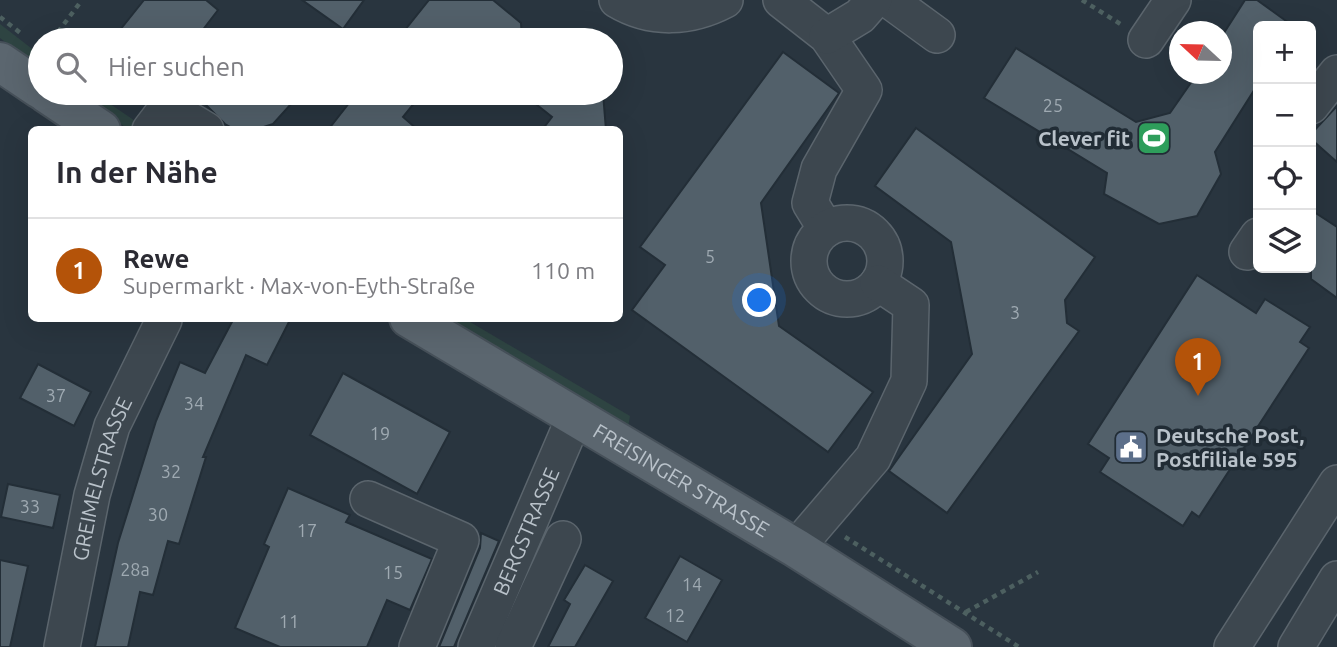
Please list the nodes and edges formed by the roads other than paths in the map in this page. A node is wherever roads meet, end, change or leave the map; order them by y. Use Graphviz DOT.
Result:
graph roads {
  1 [pos="617,0"];
  2 [pos="725,0"];
  3 [pos="782,0"];
  4 [pos="874,0"];
  5 [pos="889,0"];
  6 [pos="1173,0"];
  7 [pos="937,34"];
  8 [pos="827,36"];
  9 [pos="1146,40"];
  10 [pos="0,62"];
  11 [pos="1337,73"];
  12 [pos="28,81"];
  13 [pos="1316,100"];
  14 [pos="64,105"];
  15 [pos="95,126"];
  16 [pos="152,126"];
  17 [pos="199,126"];
  18 [pos="826,229"];
  19 [pos="878,283"];
  20 [pos="163,322"];
  21 [pos="416,322"];
  22 [pos="575,416"];
  23 [pos="1337,483"];
  24 [pos="368,499"];
  25 [pos="563,539"];
  26 [pos="796,548"];
  27 [pos="1337,579"];
  28 [pos="959,630"];
  29 [pos="62,647"];
  30 [pos="417,647"];
  31 [pos="476,647"];
  32 [pos="513,647"];
  33 [pos="1232,647"];
  34 [pos="1296,647"];
  1 -- 2 [label="street"];
  3 -- 8 [label="street"];
  4 -- 8 [label="street"];
  5 -- 7 [label="street"];
  6 -- 9 [label="street"];
  8 -- 18 [label="street"];
  10 -- 12 [label="main road"];
  11 -- 13 [label="street"];
  14 -- 15 [label="main road"];
  16 -- 17 [label="street"];
  18 -- 19 [label="street"];
  18 -- 19 [label="street"];
  19 -- 26 [label="street"];
  20 -- 29 [label="street, GREIMELSTRASSE"];
  21 -- 22 [label="main road, FREISINGER STRASSE"];
  22 -- 26 [label="main road, FREISINGER STRASSE"];
  22 -- 31 [label="street, BERGSTRASSE"];
  23 -- 33 [label="street"];
  24 -- 30 [label="street"];
  25 -- 32 [label="street"];
  26 -- 28 [label="main road, FREISINGER STRASSE"];
  27 -- 34 [label="street"];
}
